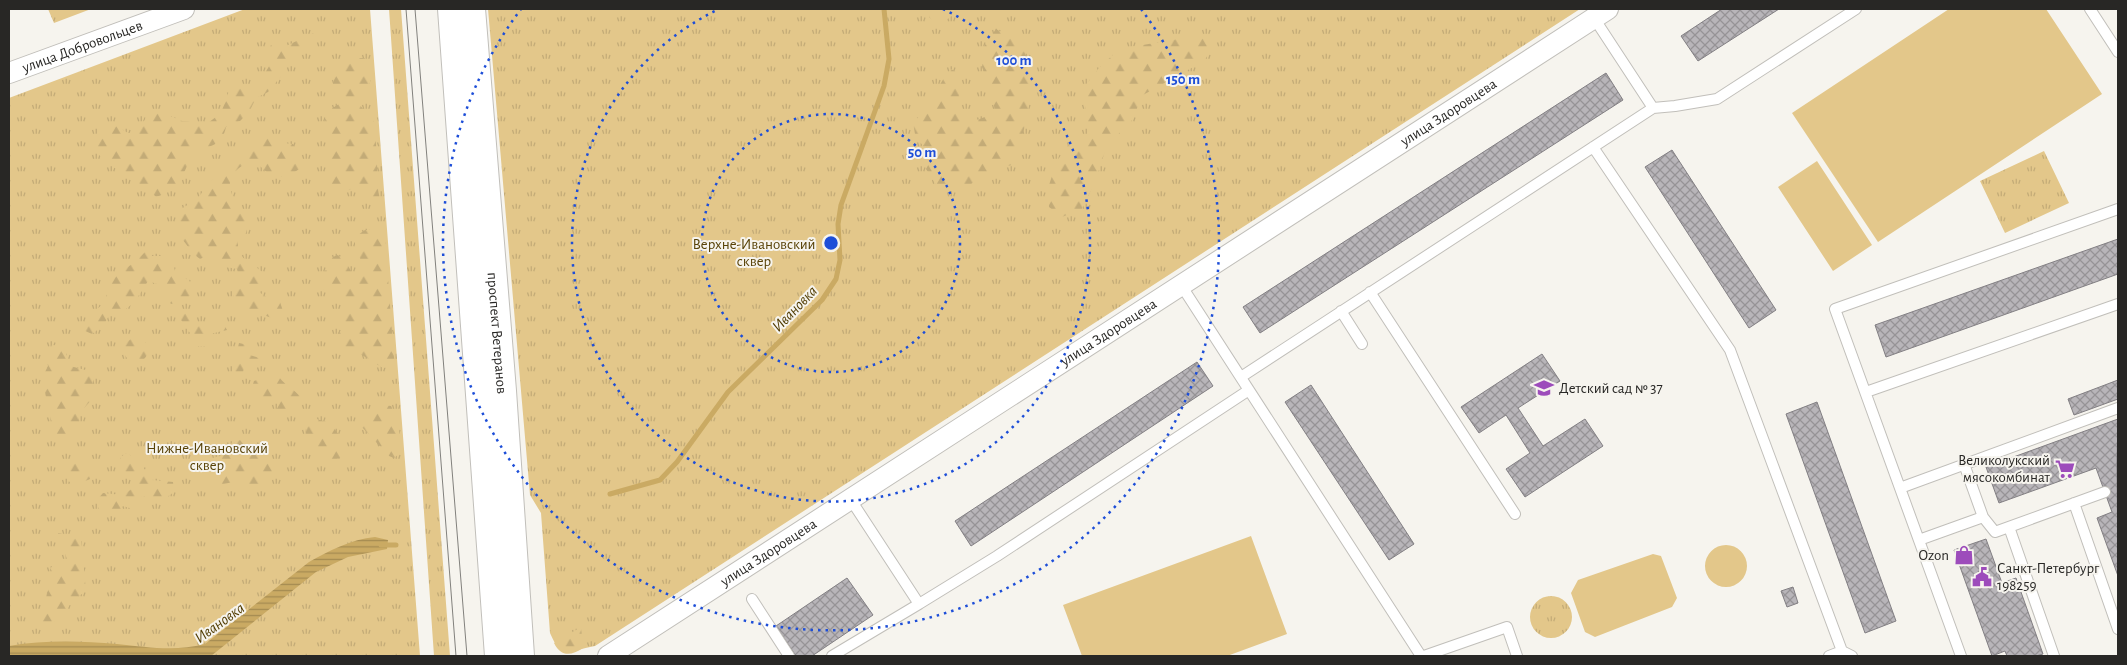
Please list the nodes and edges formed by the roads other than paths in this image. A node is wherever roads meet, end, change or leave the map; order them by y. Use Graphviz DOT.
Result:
graph roads {
  1 [pos="184,9"];
  2 [pos="452,9"];
  3 [pos="471,9"];
  4 [pos="1856,9"];
  5 [pos="2090,9"];
  6 [pos="1601,13"];
  7 [pos="2118,52"];
  8 [pos="9,74"];
  9 [pos="1652,108"];
  10 [pos="1593,147"];
  11 [pos="2118,208"];
  12 [pos="1181,285"];
  13 [pos="1370,292"];
  14 [pos="2118,304"];
  15 [pos="1341,311"];
  16 [pos="1362,344"];
  17 [pos="1241,377"];
  18 [pos="1250,390"];
  19 [pos="1866,392"];
  20 [pos="2118,408"];
  21 [pos="1964,464"];
  22 [pos="1900,488"];
  23 [pos="2105,492"];
  24 [pos="851,500"];
  25 [pos="2074,503"];
  26 [pos="1515,514"];
  27 [pos="1984,517"];
  28 [pos="2009,527"];
  29 [pos="1919,540"];
  30 [pos="752,600"];
  31 [pos="919,604"];
  32 [pos="2118,629"];
  33 [pos="1842,652"];
  34 [pos="499,656"];
  35 [pos="520,656"];
  36 [pos="608,656"];
  37 [pos="788,656"];
  38 [pos="832,656"];
  39 [pos="1422,656"];
  40 [pos="1517,656"];
  41 [pos="1829,656"];
  42 [pos="1852,656"];
  43 [pos="1961,656"];
  44 [pos="2054,656"];
  1 -- 8 [label="street, улица Добровольцев"];
  2 -- 34 [label="main road, проспект Ветеранов"];
  3 -- 35 [label="main road, проспект Ветеранов"];
  4 -- 9 [label="lane"];
  5 -- 7 [label="lane"];
  6 -- 9 [label="lane"];
  6 -- 12 [label="street, улица Здоровцева"];
  9 -- 10 [label="lane"];
  10 -- 13 [label="lane"];
  10 -- 33 [label="lane"];
  11 -- 19 [label="lane"];
  12 -- 17 [label="lane"];
  12 -- 24 [label="street, улица Здоровцева"];
  13 -- 15 [label="lane"];
  13 -- 26 [label="lane"];
  14 -- 19 [label="lane"];
  15 -- 16 [label="lane"];
  15 -- 17 [label="lane"];
  17 -- 18 [label="lane"];
  18 -- 31 [label="lane"];
  18 -- 39 [label="lane"];
  19 -- 22 [label="lane"];
  20 -- 21 [label="lane"];
  21 -- 22 [label="lane"];
  21 -- 27 [label="lane"];
  22 -- 29 [label="lane"];
  23 -- 25 [label="lane"];
  24 -- 31 [label="lane"];
  24 -- 36 [label="street, улица Здоровцева"];
  25 -- 28 [label="lane"];
  25 -- 32 [label="lane"];
  27 -- 28 [label="lane"];
  27 -- 29 [label="lane"];
  28 -- 44 [label="lane"];
  29 -- 43 [label="lane"];
  30 -- 37 [label="lane"];
  31 -- 38 [label="lane"];
  33 -- 41 [label="lane"];
  33 -- 42 [label="lane"];
  39 -- 40 [label="lane"];
}
